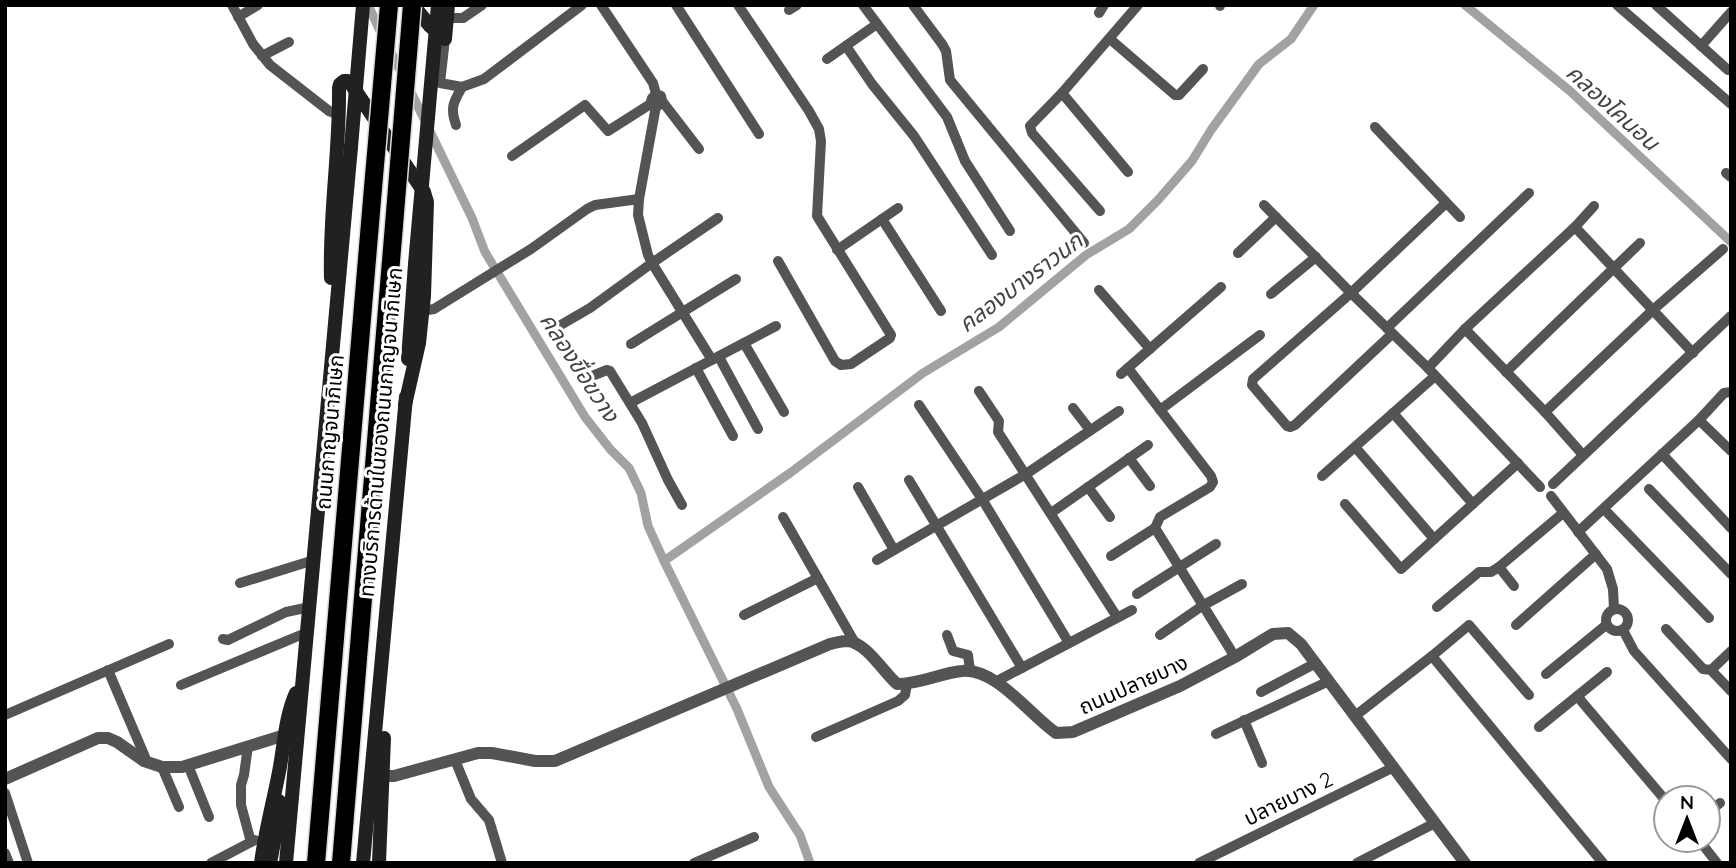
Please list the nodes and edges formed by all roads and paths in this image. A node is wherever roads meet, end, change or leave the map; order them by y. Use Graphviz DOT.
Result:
graph roads {
  1 [pos="232,5"];
  2 [pos="258,5"];
  3 [pos="363,5"];
  4 [pos="389,5"];
  5 [pos="413,5"];
  6 [pos="438,5"];
  7 [pos="482,5"];
  8 [pos="582,5"];
  9 [pos="601,5"];
  10 [pos="676,5"];
  11 [pos="738,5"];
  12 [pos="863,5"];
  13 [pos="913,5"];
  14 [pos="1138,5"];
  15 [pos="1617,5"];
  16 [pos="1656,5"];
  17 [pos="447,12"];
  18 [pos="1731,12"];
  19 [pos="238,17"];
  20 [pos="877,24"];
  21 [pos="1110,38"];
  22 [pos="445,39"];
  23 [pos="289,42"];
  24 [pos="845,46"];
  25 [pos="1701,46"];
  26 [pos="262,56"];
  27 [pos="827,59"];
  28 [pos="1203,69"];
  29 [pos="1728,70"];
  30 [pos="462,88"];
  31 [pos="1062,93"];
  32 [pos="657,101"];
  33 [pos="1731,103"];
  34 [pos="340,115"];
  35 [pos="456,125"];
  36 [pos="1375,127"];
  37 [pos="759,134"];
  38 [pos="699,149"];
  39 [pos="512,156"];
  40 [pos="1128,172"];
  41 [pos="1529,193"];
  42 [pos="639,198"];
  43 [pos="1446,203"];
  44 [pos="1264,205"];
  45 [pos="1594,206"];
  46 [pos="898,208"];
  47 [pos="1100,211"];
  48 [pos="1460,217"];
  49 [pos="718,218"];
  50 [pos="1276,218"];
  51 [pos="882,219"];
  52 [pos="1575,227"];
  53 [pos="1010,231"];
  54 [pos="1084,243"];
  55 [pos="1640,243"];
  56 [pos="1723,249"];
  57 [pos="837,250"];
  58 [pos="1238,253"];
  59 [pos="992,255"];
  60 [pos="1316,257"];
  61 [pos="778,261"];
  62 [pos="652,263"];
  63 [pos="1613,269"];
  64 [pos="736,279"];
  65 [pos="1222,287"];
  66 [pos="1099,290"];
  67 [pos="1351,293"];
  68 [pos="1271,294"];
  69 [pos="1654,309"];
  70 [pos="422,311"];
  71 [pos="942,311"];
  72 [pos="683,312"];
  73 [pos="1731,316"];
  74 [pos="559,326"];
  75 [pos="776,326"];
  76 [pos="1465,329"];
  77 [pos="1390,331"];
  78 [pos="1260,335"];
  79 [pos="744,343"];
  80 [pos="631,344"];
  81 [pos="333,346"];
  82 [pos="1150,349"];
  83 [pos="1693,353"];
  84 [pos="715,358"];
  85 [pos="696,369"];
  86 [pos="1431,372"];
  87 [pos="1506,372"];
  88 [pos="587,379"];
  89 [pos="979,391"];
  90 [pos="1731,391"];
  91 [pos="630,403"];
  92 [pos="405,405"];
  93 [pos="919,405"];
  94 [pos="1073,408"];
  95 [pos="1160,410"];
  96 [pos="1119,411"];
  97 [pos="784,412"];
  98 [pos="1545,412"];
  99 [pos="1393,413"];
  100 [pos="1699,420"];
  101 [pos="758,429"];
  102 [pos="1090,430"];
  103 [pos="733,436"];
  104 [pos="1148,445"];
  105 [pos="1356,448"];
  106 [pos="1731,451"];
  107 [pos="1662,454"];
  108 [pos="1583,455"];
  109 [pos="1129,458"];
  110 [pos="1518,463"];
  111 [pos="1026,474"];
  112 [pos="1322,476"];
  113 [pos="909,480"];
  114 [pos="1553,484"];
  115 [pos="1150,486"];
  116 [pos="858,487"];
  117 [pos="1088,487"];
  118 [pos="1540,487"];
  119 [pos="1649,489"];
  120 [pos="1551,496"];
  121 [pos="982,499"];
  122 [pos="1345,504"];
  123 [pos="1473,504"];
  124 [pos="681,505"];
  125 [pos="1604,509"];
  126 [pos="1051,513"];
  127 [pos="1563,513"];
  128 [pos="783,517"];
  129 [pos="1110,517"];
  130 [pos="937,525"];
  131 [pos="1155,528"];
  132 [pos="1731,528"];
  133 [pos="1578,531"];
  134 [pos="1434,539"];
  135 [pos="1216,544"];
  136 [pos="894,550"];
  137 [pos="1596,554"];
  138 [pos="1111,556"];
  139 [pos="314,560"];
  140 [pos="877,560"];
  141 [pos="1179,567"];
  142 [pos="1499,567"];
  143 [pos="1731,574"];
  144 [pos="818,578"];
  145 [pos="240,583"];
  146 [pos="1242,584"];
  147 [pos="1514,586"];
  148 [pos="1137,594"];
  149 [pos="1202,606"];
  150 [pos="310,607"];
  151 [pos="1437,607"];
  152 [pos="1614,609"];
  153 [pos="1132,610"];
  154 [pos="744,615"];
  155 [pos="1117,617"];
  156 [pos="1709,618"];
  157 [pos="1516,625"];
  158 [pos="1606,625"];
  159 [pos="1665,629"];
  160 [pos="1623,630"];
  161 [pos="308,632"];
  162 [pos="947,635"];
  163 [pos="1160,635"];
  164 [pos="223,639"];
  165 [pos="855,643"];
  166 [pos="1069,643"];
  167 [pos="169,644"];
  168 [pos="1731,651"];
  169 [pos="1432,656"];
  170 [pos="1235,657"];
  171 [pos="1316,663"];
  172 [pos="1022,668"];
  173 [pos="108,670"];
  174 [pos="1711,670"];
  175 [pos="970,671"];
  176 [pos="1607,672"];
  177 [pos="1546,674"];
  178 [pos="303,678"];
  179 [pos="998,681"];
  180 [pos="1329,681"];
  181 [pos="907,684"];
  182 [pos="181,685"];
  183 [pos="380,688"];
  184 [pos="1731,691"];
  185 [pos="1261,692"];
  186 [pos="1529,695"];
  187 [pos="1577,696"];
  188 [pos="5,715"];
  189 [pos="1355,716"];
  190 [pos="1244,720"];
  191 [pos="1539,727"];
  192 [pos="1216,734"];
  193 [pos="285,735"];
  194 [pos="816,737"];
  195 [pos="248,746"];
  196 [pos="1731,759"];
  197 [pos="455,760"];
  198 [pos="144,761"];
  199 [pos="1262,762"];
  200 [pos="188,765"];
  201 [pos="162,767"];
  202 [pos="1394,767"];
  203 [pos="278,775"];
  204 [pos="383,776"];
  205 [pos="5,779"];
  206 [pos="1652,784"];
  207 [pos="5,793"];
  208 [pos="179,807"];
  209 [pos="209,817"];
  210 [pos="374,822"];
  211 [pos="1435,823"];
  212 [pos="754,837"];
  213 [pos="258,839"];
  214 [pos="5,853"];
  215 [pos="9,863"];
  216 [pos="28,863"];
  217 [pos="211,863"];
  218 [pos="261,863"];
  219 [pos="270,863"];
  220 [pos="286,863"];
  221 [pos="316,863"];
  222 [pos="341,863"];
  223 [pos="363,863"];
  224 [pos="379,863"];
  225 [pos="386,863"];
  226 [pos="502,863"];
  227 [pos="694,863"];
  228 [pos="1199,863"];
  229 [pos="1357,863"];
  230 [pos="1465,863"];
  231 [pos="1603,863"];
  1 -- 19 [label="street"];
  2 -- 19 [label="street"];
  3 -- 81 [label="main road, bridge"];
  4 -- 221 [label="highway, ถนนกาญจนาภิเษก, bridge"];
  5 -- 22 [label="main road"];
  5 -- 222 [label="highway, bridge"];
  6 -- 92 [label="main road, ทางบริการด้านในของถนนกาญจนาภิเษก, bridge"];
  7 -- 17 [label="street"];
  8 -- 30 [label="street"];
  9 -- 32 [label="street"];
  10 -- 37 [label="street"];
  11 -- 57 [label="street"];
  12 -- 20 [label="street"];
  13 -- 54 [label="street"];
  14 -- 21 [label="street"];
  15 -- 33 [label="street"];
  16 -- 25 [label="street"];
  17 -- 22 [label="main road"];
  18 -- 25 [label="street"];
  19 -- 26 [label="street"];
  20 -- 24 [label="street"];
  20 -- 53 [label="street"];
  21 -- 28 [label="street"];
  21 -- 31 [label="street"];
  22 -- 30 [label="street"];
  23 -- 26 [label="street"];
  24 -- 27 [label="street"];
  24 -- 59 [label="street"];
  25 -- 29 [label="street"];
  26 -- 34 [label="street"];
  30 -- 35 [label="street"];
  31 -- 40 [label="street"];
  31 -- 47 [label="street"];
  32 -- 38 [label="street"];
  32 -- 39 [label="street"];
  32 -- 42 [label="street"];
  34 -- 70 [label="main road"];
  34 -- 81 [label="main road"];
  36 -- 43 [label="street"];
  41 -- 77 [label="street"];
  42 -- 62 [label="street"];
  42 -- 70 [label="street"];
  43 -- 48 [label="street"];
  43 -- 67 [label="street"];
  44 -- 50 [label="street"];
  45 -- 52 [label="street"];
  46 -- 51 [label="street"];
  49 -- 62 [label="street"];
  50 -- 58 [label="street"];
  50 -- 60 [label="street"];
  51 -- 57 [label="street"];
  51 -- 71 [label="street"];
  52 -- 63 [label="street"];
  52 -- 76 [label="street"];
  55 -- 63 [label="street"];
  56 -- 69 [label="street"];
  57 -- 61 [label="street"];
  60 -- 67 [label="street"];
  60 -- 68 [label="street"];
  62 -- 72 [label="street"];
  62 -- 74 [label="street"];
  63 -- 69 [label="street"];
  63 -- 87 [label="street"];
  64 -- 72 [label="street"];
  65 -- 82 [label="street"];
  66 -- 82 [label="street"];
  67 -- 77 [label="street"];
  67 -- 77 [label="street"];
  69 -- 83 [label="street"];
  69 -- 98 [label="street"];
  70 -- 92 [label="main road"];
  72 -- 80 [label="street"];
  72 -- 84 [label="street"];
  73 -- 83 [label="street"];
  75 -- 79 [label="street"];
  76 -- 86 [label="street"];
  76 -- 87 [label="street"];
  77 -- 86 [label="street"];
  78 -- 95 [label="street"];
  79 -- 84 [label="street"];
  79 -- 97 [label="street"];
  81 -- 139 [label="main road"];
  82 -- 95 [label="street"];
  83 -- 108 [label="street"];
  84 -- 85 [label="street"];
  84 -- 101 [label="street"];
  85 -- 91 [label="street"];
  85 -- 103 [label="street"];
  86 -- 99 [label="street"];
  86 -- 110 [label="street"];
  87 -- 98 [label="street"];
  88 -- 91 [label="street"];
  89 -- 111 [label="street"];
  90 -- 100 [label="street"];
  91 -- 124 [label="street"];
  92 -- 183 [label="main road, ทางบริการด้านในของถนนกาญจนาภิเษก"];
  93 -- 121 [label="street"];
  94 -- 102 [label="street"];
  95 -- 131 [label="street"];
  96 -- 102 [label="street"];
  98 -- 108 [label="street"];
  99 -- 105 [label="street"];
  99 -- 123 [label="street"];
  100 -- 106 [label="street"];
  100 -- 107 [label="street"];
  102 -- 111 [label="street"];
  104 -- 109 [label="street"];
  105 -- 112 [label="street"];
  105 -- 134 [label="street"];
  107 -- 125 [label="street"];
  107 -- 132 [label="street"];
  108 -- 114 [label="street"];
  109 -- 115 [label="street"];
  109 -- 117 [label="street"];
  110 -- 118 [label="street"];
  110 -- 123 [label="street"];
  111 -- 121 [label="street"];
  111 -- 126 [label="street"];
  113 -- 130 [label="street"];
  114 -- 118 [label="street"];
  114 -- 120 [label="street"];
  116 -- 136 [label="street"];
  117 -- 126 [label="street"];
  117 -- 129 [label="street"];
  118 -- 120 [label="street"];
  119 -- 143 [label="street"];
  120 -- 127 [label="street"];
  121 -- 130 [label="street"];
  121 -- 166 [label="street"];
  122 -- 134 [label="street"];
  123 -- 134 [label="street"];
  125 -- 133 [label="street"];
  125 -- 156 [label="street"];
  126 -- 155 [label="street"];
  127 -- 133 [label="street"];
  127 -- 142 [label="street"];
  128 -- 144 [label="street"];
  130 -- 136 [label="street"];
  130 -- 172 [label="street"];
  131 -- 138 [label="street"];
  131 -- 141 [label="street"];
  133 -- 137 [label="street"];
  135 -- 141 [label="street"];
  136 -- 140 [label="street"];
  137 -- 152 [label="street"];
  137 -- 157 [label="street"];
  139 -- 145 [label="street"];
  139 -- 150 [label="main road"];
  141 -- 148 [label="street"];
  141 -- 149 [label="street"];
  142 -- 147 [label="street"];
  142 -- 151 [label="street"];
  144 -- 154 [label="street"];
  144 -- 165 [label="street"];
  146 -- 149 [label="street"];
  149 -- 163 [label="street"];
  149 -- 170 [label="street"];
  150 -- 161 [label="main road"];
  150 -- 164 [label="street"];
  152 -- 158 [label="street"];
  152 -- 160 [label="street"];
  153 -- 155 [label="street"];
  155 -- 166 [label="street"];
  158 -- 160 [label="street"];
  158 -- 177 [label="street"];
  159 -- 174 [label="street"];
  160 -- 196 [label="street"];
  161 -- 178 [label="main road"];
  161 -- 182 [label="street"];
  162 -- 175 [label="street"];
  165 -- 181 [label="street"];
  165 -- 197 [label="street"];
  166 -- 172 [label="street"];
  167 -- 173 [label="street"];
  168 -- 174 [label="street"];
  169 -- 186 [label="street"];
  169 -- 189 [label="street"];
  169 -- 231 [label="street"];
  170 -- 171 [label="street, ถนนปลายบาง"];
  170 -- 179 [label="street, ถนนปลายบาง"];
  171 -- 180 [label="street, ถนนปลายบาง"];
  171 -- 185 [label="street"];
  172 -- 179 [label="street"];
  173 -- 188 [label="street"];
  173 -- 198 [label="street"];
  174 -- 184 [label="street"];
  175 -- 179 [label="street, ถนนปลายบาง"];
  175 -- 181 [label="street"];
  176 -- 187 [label="street"];
  178 -- 193 [label="main road"];
  178 -- 220 [label="main road"];
  180 -- 189 [label="street, ถนนปลายบาง"];
  180 -- 190 [label="street"];
  181 -- 194 [label="street"];
  183 -- 204 [label="main road"];
  183 -- 210 [label="main road, ทางบริการด้านในของถนนกาญจนาภิเษก"];
  187 -- 191 [label="street"];
  187 -- 206 [label="street"];
  189 -- 202 [label="street, ถนนปลายบาง"];
  190 -- 192 [label="street"];
  190 -- 199 [label="street"];
  193 -- 195 [label="street"];
  193 -- 203 [label="main road"];
  195 -- 200 [label="street"];
  195 -- 213 [label="street"];
  197 -- 204 [label="street"];
  197 -- 226 [label="street"];
  198 -- 201 [label="street"];
  198 -- 205 [label="street"];
  200 -- 201 [label="street"];
  200 -- 209 [label="street"];
  201 -- 208 [label="street"];
  202 -- 211 [label="street, ถนนปลายบาง"];
  202 -- 228 [label="street, ปลายบาง 2"];
  203 -- 213 [label="main road"];
  203 -- 219 [label="main road"];
  204 -- 210 [label="main road"];
  207 -- 216 [label="street"];
  210 -- 223 [label="main road, ทางบริการด้านในของถนนกาญจนาภิเษก"];
  210 -- 224 [label="main road"];
  210 -- 225 [label="main road"];
  211 -- 229 [label="street"];
  211 -- 230 [label="street, ถนนปลายบาง"];
  212 -- 227 [label="street"];
  213 -- 217 [label="street"];
  213 -- 218 [label="main road"];
  214 -- 215 [label="street"];
}
